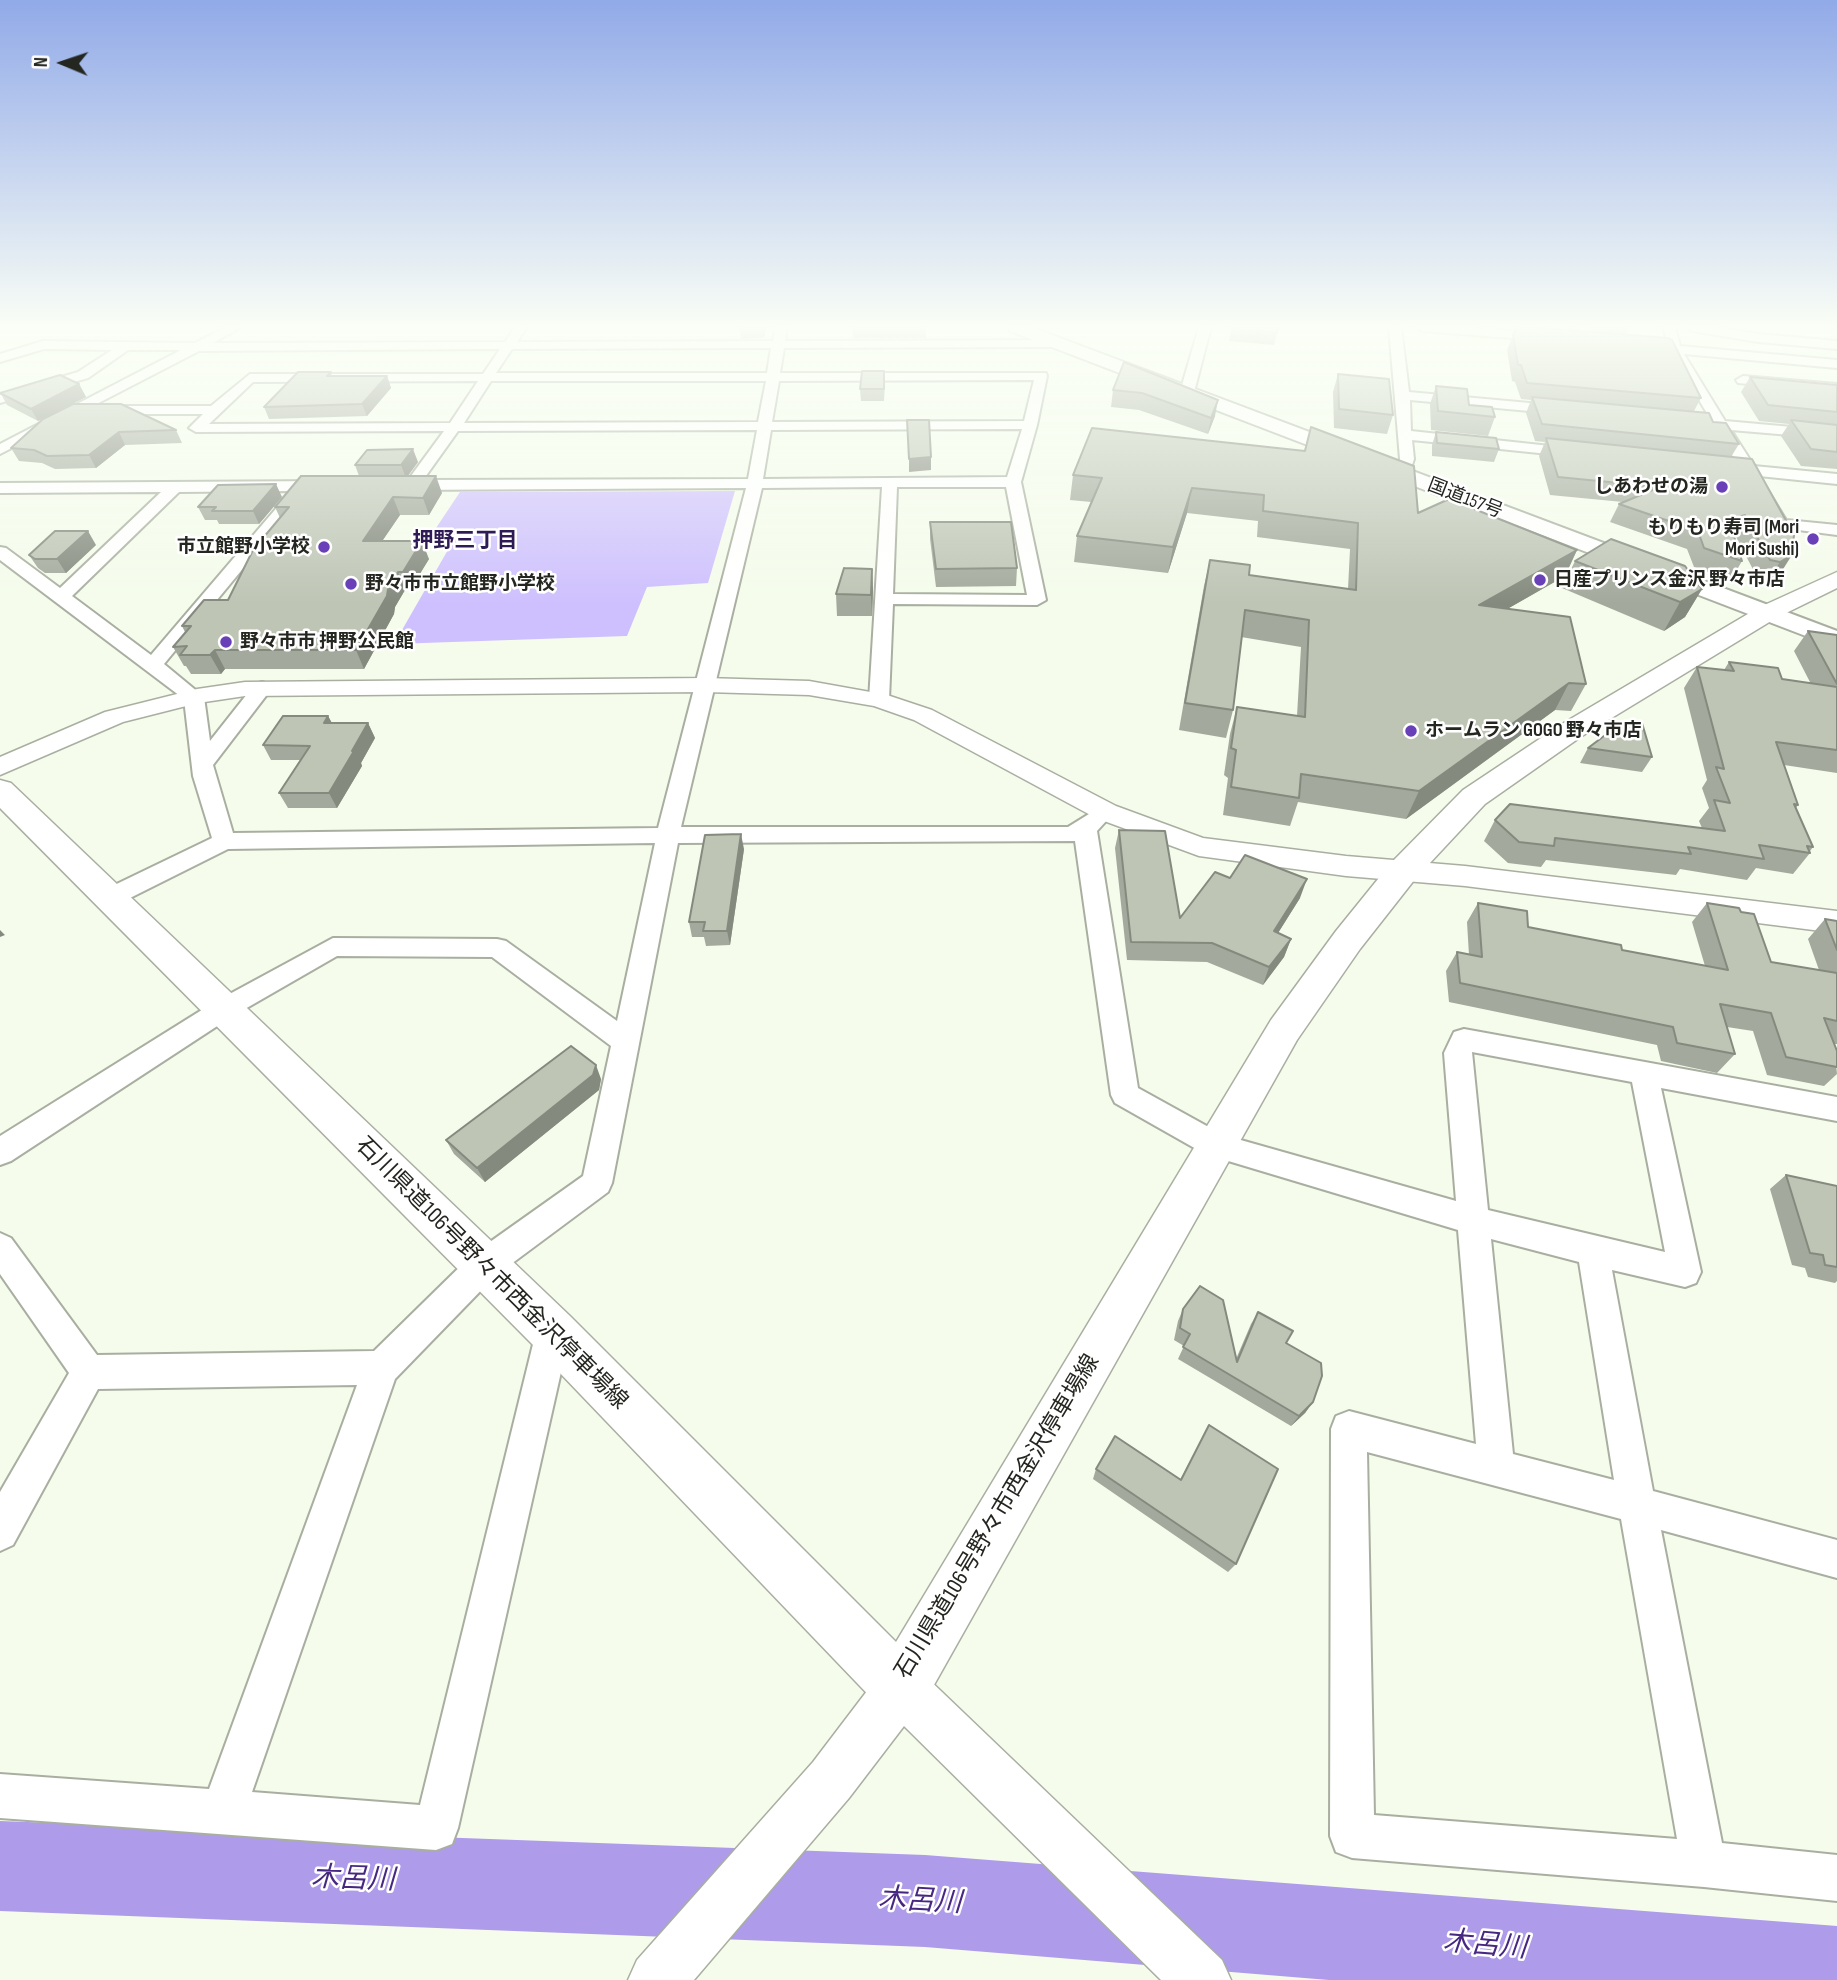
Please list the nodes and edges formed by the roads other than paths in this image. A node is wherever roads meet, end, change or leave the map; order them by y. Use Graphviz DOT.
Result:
graph roads {
  1 [pos="58,419"];
  2 [pos="205,419"];
  3 [pos="459,419"];
  4 [pos="765,419"];
  5 [pos="1031,419"];
  6 [pos="1259,419"];
  7 [pos="1404,419"];
  8 [pos="1719,419"];
  9 [pos="1680,421"];
  10 [pos="1030,425"];
  11 [pos="1722,425"];
  12 [pos="764,426"];
  13 [pos="454,427"];
  14 [pos="1404,435"];
  15 [pos="1837,435"];
  16 [pos="0,450"];
  17 [pos="1597,455"];
  18 [pos="1708,466"];
  19 [pos="1749,470"];
  20 [pos="1401,474"];
  21 [pos="1837,479"];
  22 [pos="1013,482"];
  23 [pos="890,483"];
  24 [pos="755,484"];
  25 [pos="344,485"];
  26 [pos="384,485"];
  27 [pos="412,485"];
  28 [pos="175,486"];
  29 [pos="303,486"];
  30 [pos="0,488"];
  31 [pos="21,488"];
  32 [pos="0,504"];
  33 [pos="1837,530"];
  34 [pos="0,552"];
  35 [pos="1837,579"];
  36 [pos="61,597"];
  37 [pos="885,599"];
  38 [pos="1767,613"];
  39 [pos="1837,640"];
  40 [pos="153,665"];
  41 [pos="705,685"];
  42 [pos="262,688"];
  43 [pos="194,697"];
  44 [pos="879,700"];
  45 [pos="202,765"];
  46 [pos="0,767"];
  47 [pos="0,790"];
  48 [pos="1106,811"];
  49 [pos="1085,829"];
  50 [pos="668,835"];
  51 [pos="225,841"];
  52 [pos="1403,871"];
  53 [pos="109,898"];
  54 [pos="1837,922"];
  55 [pos="222,1010"];
  56 [pos="627,1043"];
  57 [pos="1644,1072"];
  58 [pos="1837,1109"];
  59 [pos="1215,1145"];
  60 [pos="0,1152"];
  61 [pos="1473,1220"];
  62 [pos="0,1248"];
  63 [pos="1593,1251"];
  64 [pos="484,1265"];
  65 [pos="553,1332"];
  66 [pos="381,1368"];
  67 [pos="89,1371"];
  68 [pos="1496,1468"];
  69 [pos="1637,1505"];
  70 [pos="0,1532"];
  71 [pos="1837,1559"];
  72 [pos="901,1688"];
  73 [pos="0,1796"];
  74 [pos="223,1812"];
  75 [pos="1704,1864"];
  76 [pos="1837,1878"];
  77 [pos="657,1980"];
  78 [pos="1202,1980"];
  1 -- 16 [label="street"];
  2 -- 13 [label="street"];
  3 -- 13 [label="street"];
  4 -- 12 [label="street"];
  5 -- 10 [label="street"];
  6 -- 20 [label="highway, 国道157号"];
  7 -- 14 [label="street"];
  8 -- 11 [label="street"];
  9 -- 11 [label="street"];
  10 -- 12 [label="street"];
  10 -- 22 [label="street"];
  11 -- 15 [label="street"];
  11 -- 19 [label="street"];
  12 -- 13 [label="street"];
  12 -- 24 [label="street"];
  13 -- 27 [label="street"];
  14 -- 17 [label="street"];
  14 -- 20 [label="street"];
  18 -- 19 [label="street"];
  19 -- 21 [label="street"];
  19 -- 33 [label="street"];
  20 -- 38 [label="highway, 国道157号"];
  22 -- 23 [label="street"];
  22 -- 37 [label="street"];
  23 -- 24 [label="street"];
  23 -- 37 [label="street"];
  24 -- 27 [label="street"];
  24 -- 41 [label="street"];
  25 -- 29 [label="street"];
  26 -- 27 [label="street"];
  28 -- 29 [label="street"];
  28 -- 31 [label="street"];
  28 -- 36 [label="street"];
  29 -- 40 [label="street"];
  30 -- 31 [label="street"];
  31 -- 32 [label="street"];
  34 -- 36 [label="street"];
  35 -- 38 [label="main road, 石川県道106号野々市西金沢停車場線"];
  36 -- 40 [label="street"];
  37 -- 44 [label="street"];
  38 -- 39 [label="highway, 国道157号"];
  38 -- 52 [label="main road, 石川県道106号野々市西金沢停車場線"];
  40 -- 43 [label="street"];
  41 -- 42 [label="street"];
  41 -- 44 [label="street"];
  41 -- 50 [label="street"];
  42 -- 43 [label="street"];
  42 -- 45 [label="street"];
  43 -- 45 [label="street"];
  43 -- 46 [label="street"];
  44 -- 48 [label="street"];
  45 -- 51 [label="street"];
  47 -- 53 [label="main road, 石川県道106号野々市西金沢停車場線"];
  48 -- 49 [label="street"];
  48 -- 52 [label="street"];
  49 -- 50 [label="street"];
  49 -- 59 [label="street"];
  50 -- 51 [label="street"];
  50 -- 56 [label="street"];
  51 -- 53 [label="street"];
  52 -- 54 [label="street"];
  52 -- 59 [label="main road, 石川県道106号野々市西金沢停車場線"];
  53 -- 55 [label="main road, 石川県道106号野々市西金沢停車場線"];
  55 -- 56 [label="street"];
  55 -- 60 [label="street"];
  55 -- 64 [label="main road, 石川県道106号野々市西金沢停車場線"];
  56 -- 64 [label="street"];
  57 -- 58 [label="street"];
  57 -- 61 [label="street"];
  57 -- 63 [label="street"];
  59 -- 61 [label="street"];
  59 -- 72 [label="main road, 石川県道106号野々市西金沢停車場線"];
  61 -- 63 [label="street"];
  61 -- 68 [label="street"];
  62 -- 67 [label="street"];
  63 -- 69 [label="street"];
  64 -- 65 [label="main road, 石川県道106号野々市西金沢停車場線"];
  64 -- 66 [label="street"];
  65 -- 72 [label="main road, 石川県道106号野々市西金沢停車場線"];
  65 -- 74 [label="street"];
  66 -- 67 [label="street"];
  66 -- 74 [label="street"];
  67 -- 70 [label="street"];
  68 -- 69 [label="street"];
  68 -- 75 [label="street"];
  69 -- 71 [label="street"];
  69 -- 75 [label="street"];
  72 -- 77 [label="street"];
  72 -- 78 [label="street"];
  73 -- 74 [label="street"];
  75 -- 76 [label="street"];
}
